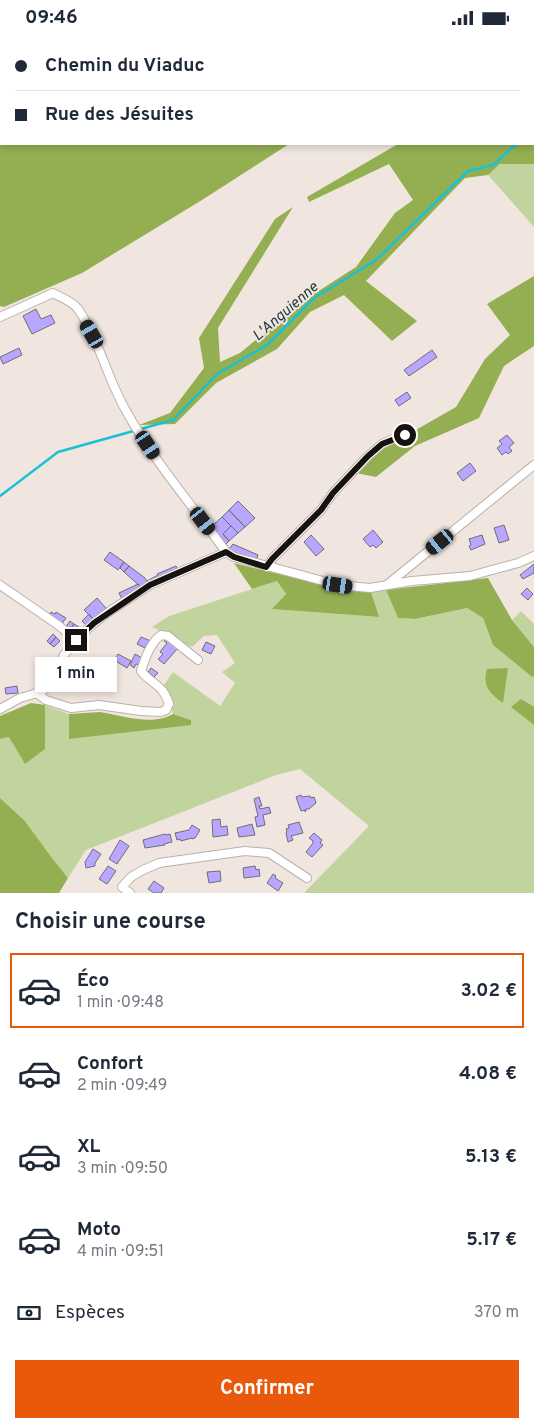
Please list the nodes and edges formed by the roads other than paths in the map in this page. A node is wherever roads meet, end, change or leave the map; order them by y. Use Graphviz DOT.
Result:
graph roads {
  1 [pos="0,317"];
  2 [pos="409,430"];
  3 [pos="534,465"];
  4 [pos="226,552"];
  5 [pos="534,556"];
  6 [pos="266,567"];
  7 [pos="0,585"];
  8 [pos="386,585"];
  9 [pos="76,640"];
  10 [pos="198,660"];
  11 [pos="36,693"];
  12 [pos="0,709"];
  13 [pos="308,878"];
  14 [pos="119,890"];
  15 [pos="130,893"];
  1 -- 4 [label="street"];
  2 -- 6 [label="street"];
  3 -- 8 [label="street"];
  4 -- 6 [label="street"];
  4 -- 9 [label="street"];
  5 -- 8 [label="street"];
  6 -- 8 [label="street"];
  7 -- 9 [label="street"];
  9 -- 11 [label="street"];
  10 -- 11 [label="street"];
  11 -- 12 [label="street"];
  13 -- 14 [label="street"];
  14 -- 15 [label="street"];
}
